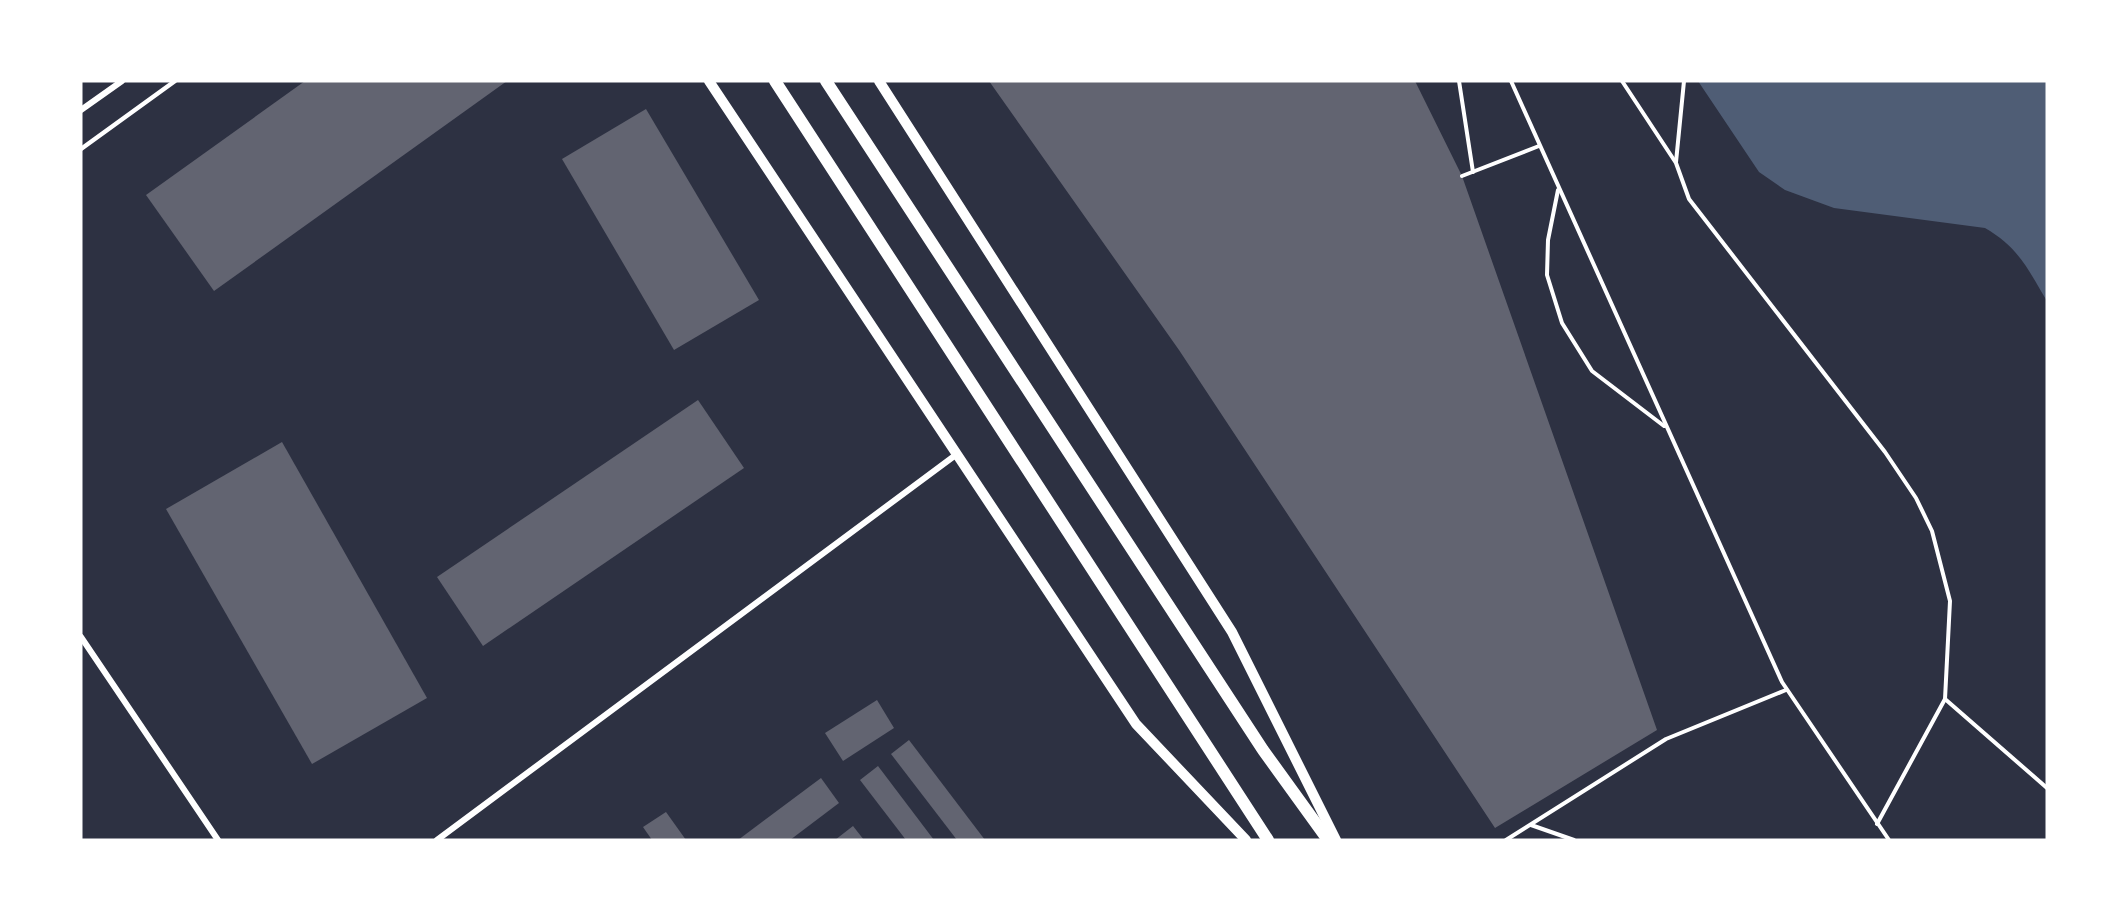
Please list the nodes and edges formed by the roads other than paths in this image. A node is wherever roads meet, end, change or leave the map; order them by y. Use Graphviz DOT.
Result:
graph roads {
  1 [pos="122,81"];
  2 [pos="175,81"];
  3 [pos="709,81"];
  4 [pos="775,81"];
  5 [pos="826,81"];
  6 [pos="879,81"];
  7 [pos="81,110"];
  8 [pos="81,149"];
  9 [pos="957,454"];
  10 [pos="81,637"];
  11 [pos="218,840"];
  12 [pos="437,840"];
  13 [pos="1246,840"];
  14 [pos="1268,840"];
  15 [pos="1328,840"];
  16 [pos="1336,840"];
  1 -- 7 [label="street"];
  2 -- 8 [label="lane"];
  3 -- 9 [label="street"];
  4 -- 14 [label="main road"];
  5 -- 15 [label="main road"];
  6 -- 16 [label="street"];
  9 -- 12 [label="street"];
  9 -- 13 [label="street"];
  10 -- 11 [label="street"];
}
